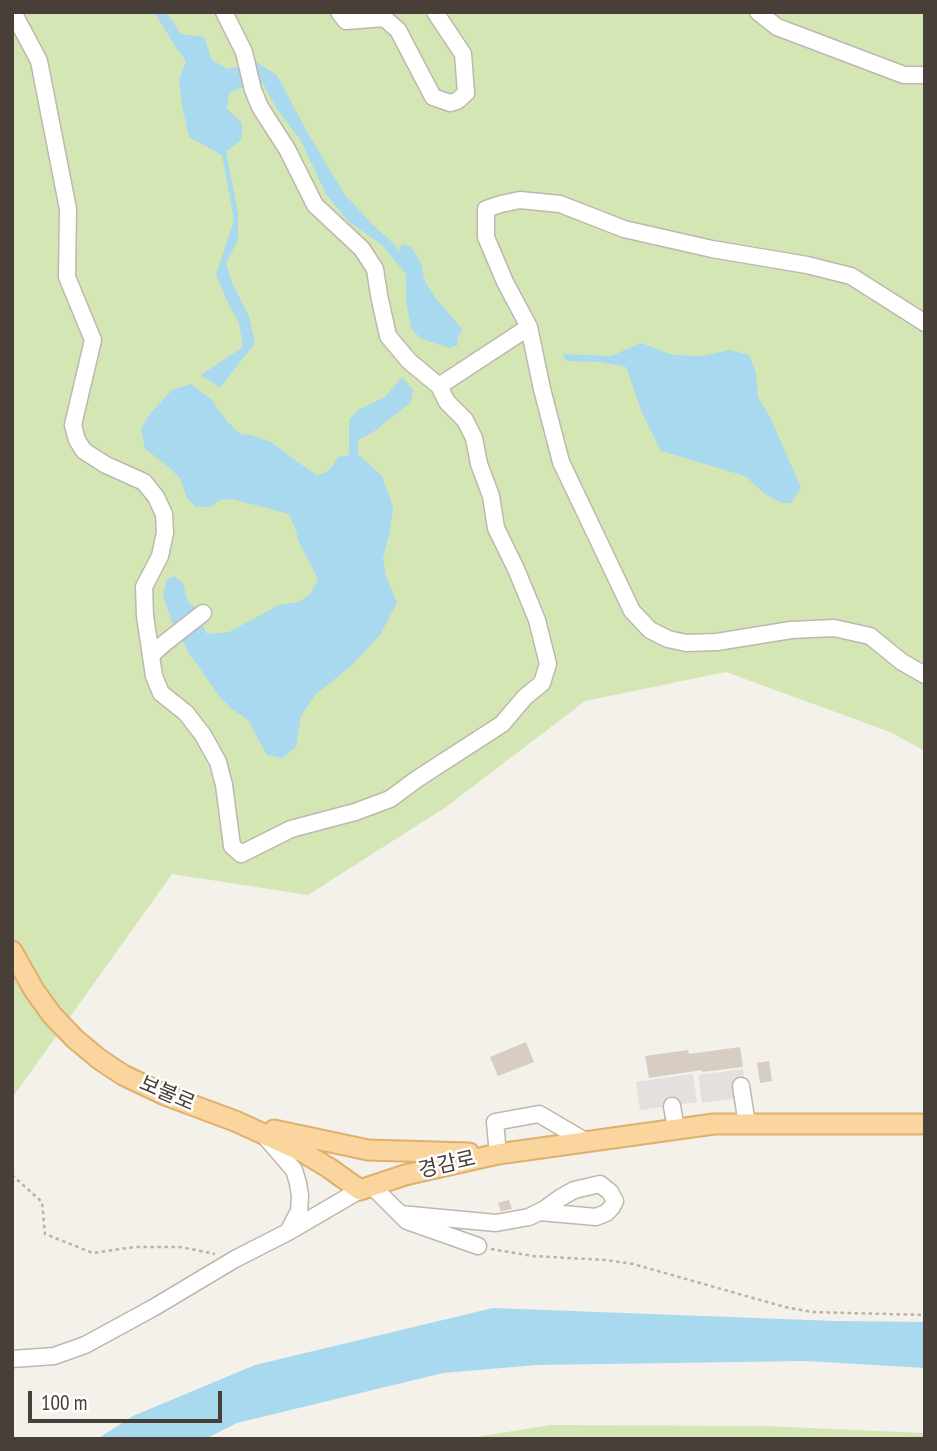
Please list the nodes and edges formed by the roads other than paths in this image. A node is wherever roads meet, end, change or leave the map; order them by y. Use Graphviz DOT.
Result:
graph roads {
  1 [pos="13,12"];
  2 [pos="224,12"];
  3 [pos="339,12"];
  4 [pos="435,12"];
  5 [pos="758,12"];
  6 [pos="925,75"];
  7 [pos="925,323"];
  8 [pos="528,327"];
  9 [pos="439,386"];
  10 [pos="203,614"];
  11 [pos="151,655"];
  12 [pos="925,675"];
  13 [pos="12,951"];
  14 [pos="741,1086"];
  15 [pos="672,1105"];
  16 [pos="235,1121"];
  17 [pos="747,1124"];
  18 [pos="925,1124"];
  19 [pos="676,1129"];
  20 [pos="262,1132"];
  21 [pos="585,1142"];
  22 [pos="498,1153"];
  23 [pos="366,1188"];
  24 [pos="540,1212"];
  25 [pos="400,1214"];
  26 [pos="288,1232"];
  27 [pos="478,1246"];
  28 [pos="12,1359"];
  1 -- 11 [label="street"];
  2 -- 9 [label="street"];
  3 -- 4 [label="street"];
  5 -- 6 [label="street"];
  7 -- 8 [label="street"];
  8 -- 9 [label="street"];
  8 -- 12 [label="street"];
  9 -- 11 [label="street"];
  10 -- 11 [label="street"];
  13 -- 16 [label="main road, 보불로"];
  14 -- 17 [label="street"];
  15 -- 19 [label="street"];
  16 -- 20 [label="main road, 보불로"];
  16 -- 22 [label="main road"];
  17 -- 18 [label="main road, 경감로"];
  17 -- 19 [label="main road, 경감로"];
  19 -- 21 [label="main road, 경감로"];
  20 -- 23 [label="main road, 보불로"];
  20 -- 26 [label="street"];
  21 -- 22 [label="main road, 경감로"];
  21 -- 22 [label="street"];
  22 -- 23 [label="main road, 경감로"];
  23 -- 25 [label="street"];
  23 -- 26 [label="street, 경감로"];
  24 -- 25 [label="street"];
  25 -- 27 [label="street"];
  26 -- 28 [label="street, 경감로"];
}
